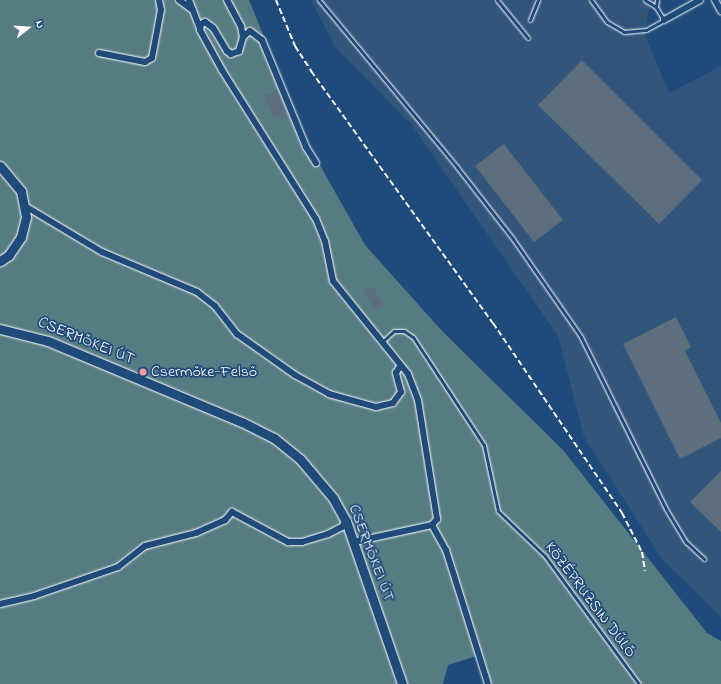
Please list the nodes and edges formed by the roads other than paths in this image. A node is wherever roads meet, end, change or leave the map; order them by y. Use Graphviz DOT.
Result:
graph roads {
  1 [pos="159,0"];
  2 [pos="179,0"];
  3 [pos="189,0"];
  4 [pos="227,0"];
  5 [pos="319,0"];
  6 [pos="497,0"];
  7 [pos="538,0"];
  8 [pos="591,0"];
  9 [pos="646,0"];
  10 [pos="657,0"];
  11 [pos="700,0"];
  12 [pos="715,0"];
  13 [pos="656,7"];
  14 [pos="193,10"];
  15 [pos="721,11"];
  16 [pos="530,20"];
  17 [pos="664,20"];
  18 [pos="200,30"];
  19 [pos="243,37"];
  20 [pos="528,38"];
  21 [pos="99,53"];
  22 [pos="316,163"];
  23 [pos="0,166"];
  24 [pos="25,206"];
  25 [pos="0,261"];
  26 [pos="0,329"];
  27 [pos="382,341"];
  28 [pos="400,366"];
  29 [pos="346,522"];
  30 [pos="432,525"];
  31 [pos="354,542"];
  32 [pos="704,559"];
  33 [pos="0,604"];
  34 [pos="402,684"];
  35 [pos="488,684"];
  36 [pos="639,684"];
  1 -- 21 [label="street"];
  2 -- 14 [label="street"];
  3 -- 14 [label="street"];
  4 -- 19 [label="street"];
  5 -- 32 [label="lane"];
  6 -- 20 [label="lane"];
  7 -- 16 [label="lane"];
  8 -- 17 [label="lane"];
  9 -- 13 [label="lane"];
  10 -- 13 [label="lane"];
  11 -- 17 [label="street"];
  12 -- 15 [label="street"];
  13 -- 17 [label="lane"];
  14 -- 18 [label="street"];
  18 -- 19 [label="street"];
  18 -- 27 [label="street"];
  19 -- 22 [label="street"];
  23 -- 24 [label="main road"];
  24 -- 25 [label="main road"];
  24 -- 28 [label="street"];
  26 -- 29 [label="main road, CSERMŐKEI ÚT"];
  27 -- 28 [label="street"];
  27 -- 36 [label="lane, KÖZÉPRUZSIN DŰLŐ"];
  28 -- 30 [label="street"];
  29 -- 31 [label="main road, CSERMŐKEI ÚT"];
  29 -- 33 [label="street"];
  30 -- 31 [label="street"];
  30 -- 35 [label="street"];
  31 -- 34 [label="main road, CSERMŐKEI ÚT"];
}
